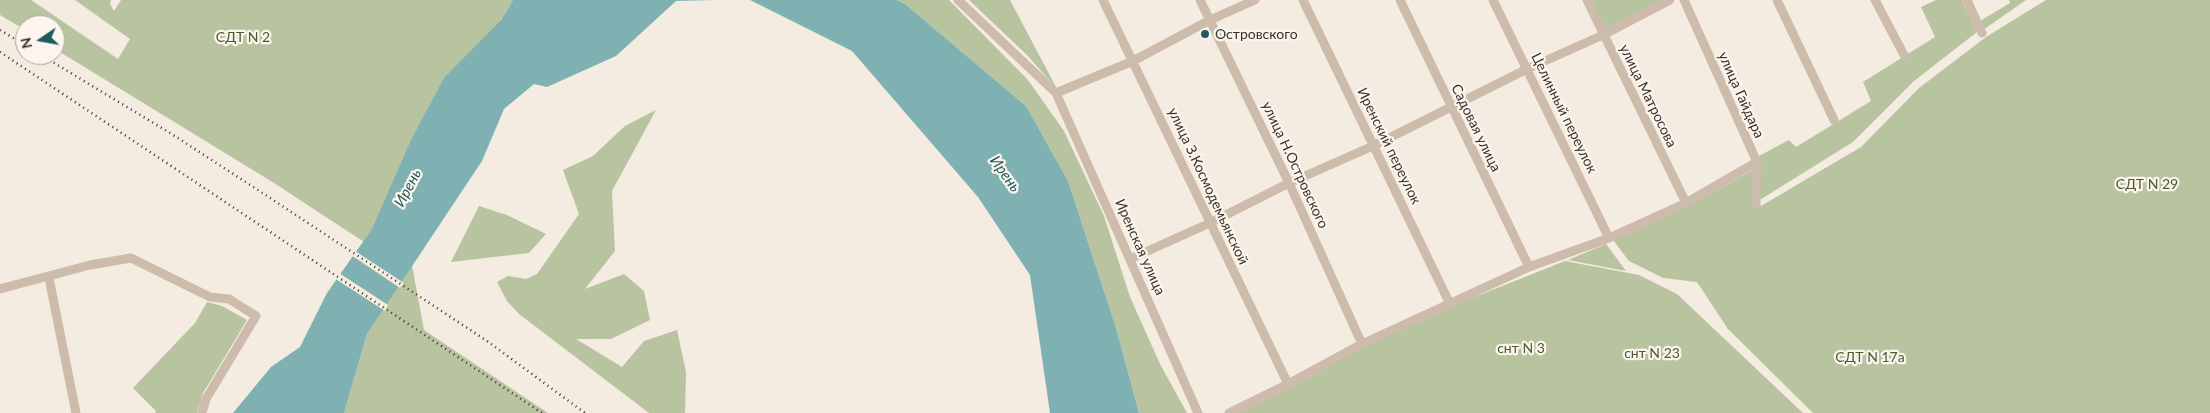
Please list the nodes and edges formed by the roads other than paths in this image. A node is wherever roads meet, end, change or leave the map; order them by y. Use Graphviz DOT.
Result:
graph roads {
  1 [pos="958,0"];
  2 [pos="1104,0"];
  3 [pos="1200,0"];
  4 [pos="1255,0"];
  5 [pos="1303,0"];
  6 [pos="1400,0"];
  7 [pos="1494,0"];
  8 [pos="1587,0"];
  9 [pos="1670,0"];
  10 [pos="1684,0"];
  11 [pos="1777,0"];
  12 [pos="1875,0"];
  13 [pos="1967,0"];
  14 [pos="1210,20"];
  15 [pos="1982,33"];
  16 [pos="1603,35"];
  17 [pos="1904,55"];
  18 [pos="1134,61"];
  19 [pos="1527,69"];
  20 [pos="1056,93"];
  21 [pos="1450,108"];
  22 [pos="1834,120"];
  23 [pos="1373,146"];
  24 [pos="1757,162"];
  25 [pos="1289,183"];
  26 [pos="1686,203"];
  27 [pos="1756,205"];
  28 [pos="1210,223"];
  29 [pos="1609,238"];
  30 [pos="1130,259"];
  31 [pos="1529,267"];
  32 [pos="49,278"];
  33 [pos="0,290"];
  34 [pos="1450,304"];
  35 [pos="1362,344"];
  36 [pos="1288,384"];
  37 [pos="76,413"];
  38 [pos="202,413"];
  39 [pos="1198,413"];
  40 [pos="1229,413"];
  1 -- 20 [label="street"];
  2 -- 18 [label="street, улица З.Космодемьянской"];
  3 -- 14 [label="street, улица Н.Островского"];
  4 -- 14 [label="street"];
  5 -- 23 [label="street, Иренский переулок"];
  6 -- 21 [label="street, Садовая улица"];
  7 -- 19 [label="street, Целинный переулок"];
  8 -- 16 [label="street, улица Матросова"];
  9 -- 16 [label="street"];
  10 -- 24 [label="street, улица Гайдара"];
  11 -- 22 [label="street"];
  12 -- 17 [label="street"];
  13 -- 15 [label="street"];
  14 -- 18 [label="street"];
  14 -- 25 [label="street, улица Н.Островского"];
  16 -- 19 [label="street"];
  16 -- 26 [label="street, улица Матросова"];
  18 -- 20 [label="street"];
  18 -- 28 [label="street, улица З.Космодемьянской"];
  19 -- 21 [label="street"];
  19 -- 29 [label="street, Целинный переулок"];
  20 -- 30 [label="street, Иренская улица"];
  21 -- 23 [label="street"];
  21 -- 31 [label="street, Садовая улица"];
  23 -- 25 [label="street"];
  23 -- 34 [label="street, Иренский переулок"];
  24 -- 26 [label="street"];
  24 -- 27 [label="street, улица Гайдара"];
  25 -- 28 [label="street"];
  25 -- 35 [label="street, улица Н.Островского"];
  26 -- 29 [label="street"];
  28 -- 30 [label="street"];
  28 -- 36 [label="street, улица З.Космодемьянской"];
  29 -- 31 [label="street"];
  30 -- 39 [label="street, Иренская улица"];
  31 -- 34 [label="street"];
  32 -- 33 [label="street"];
  32 -- 37 [label="street"];
  32 -- 38 [label="street"];
  34 -- 35 [label="street"];
  35 -- 36 [label="street"];
  36 -- 40 [label="street"];
}
